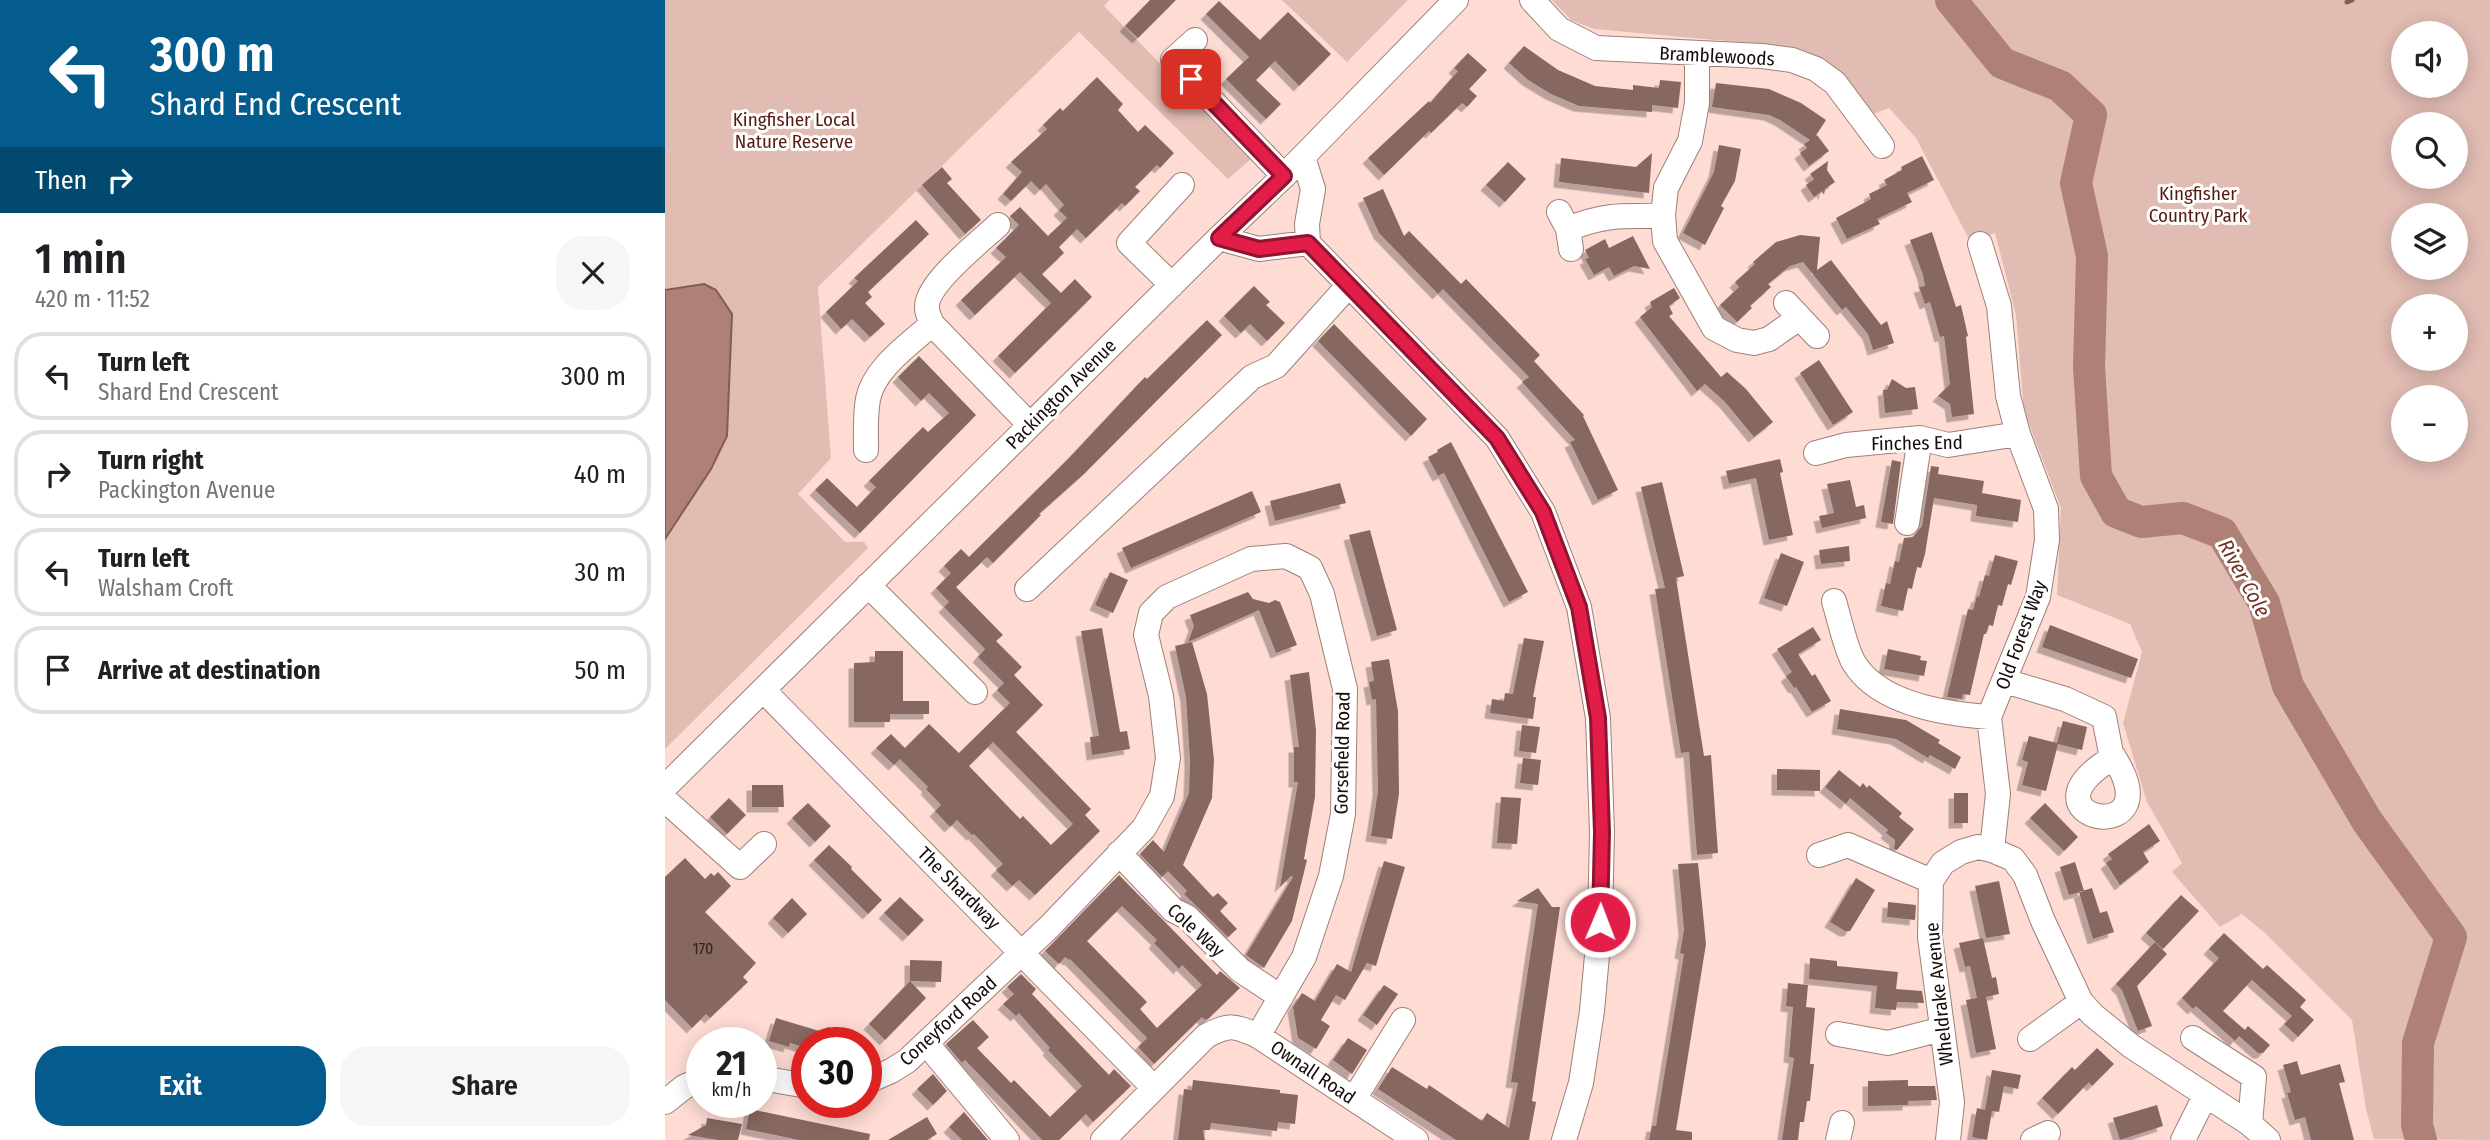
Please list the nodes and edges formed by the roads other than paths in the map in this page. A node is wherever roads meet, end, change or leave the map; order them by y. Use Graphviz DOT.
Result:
graph roads {
  1 [pos="1456,0"];
  2 [pos="1532,0"];
  3 [pos="1195,40"];
  4 [pos="1697,53"];
  5 [pos="1882,146"];
  6 [pos="1303,157"];
  7 [pos="1284,176"];
  8 [pos="1182,185"];
  9 [pos="1663,215"];
  10 [pos="998,225"];
  11 [pos="1566,230"];
  12 [pos="1219,238"];
  13 [pos="1308,243"];
  14 [pos="1980,244"];
  15 [pos="1172,285"];
  16 [pos="1349,285"];
  17 [pos="932,324"];
  18 [pos="1818,336"];
  19 [pos="1030,425"];
  20 [pos="2018,434"];
  21 [pos="1920,438"];
  22 [pos="866,450"];
  23 [pos="1816,453"];
  24 [pos="1907,523"];
  25 [pos="868,585"];
  26 [pos="1027,589"];
  27 [pos="1834,601"];
  28 [pos="2005,681"];
  29 [pos="764,691"];
  30 [pos="975,692"];
  31 [pos="1989,717"];
  32 [pos="2114,757"];
  33 [pos="665,787"];
  34 [pos="665,800"];
  35 [pos="764,844"];
  36 [pos="1992,850"];
  37 [pos="1119,853"];
  38 [pos="1818,855"];
  39 [pos="1931,881"];
  40 [pos="1023,952"];
  41 [pos="1281,998"];
  42 [pos="2081,1002"];
  43 [pos="1403,1020"];
  44 [pos="1942,1029"];
  45 [pos="1838,1034"];
  46 [pos="1258,1036"];
  47 [pos="2193,1038"];
  48 [pos="2030,1039"];
  49 [pos="926,1043"];
  50 [pos="882,1074"];
  51 [pos="686,1086"];
  52 [pos="1153,1087"];
  53 [pos="2205,1096"];
  54 [pos="1354,1099"];
  55 [pos="665,1102"];
  56 [pos="2259,1132"];
  57 [pos="1007,1140"];
  58 [pos="1103,1140"];
  59 [pos="1416,1140"];
  60 [pos="1564,1140"];
  61 [pos="1948,1140"];
  62 [pos="2183,1140"];
  1 -- 6 [label="street, Packington Avenue"];
  2 -- 4 [label="street, Bramblewoods"];
  3 -- 7 [label="street"];
  4 -- 5 [label="street, Bramblewoods"];
  4 -- 9 [label="street"];
  6 -- 7 [label="street, Packington Avenue"];
  6 -- 13 [label="street"];
  7 -- 12 [label="street, Packington Avenue"];
  8 -- 15 [label="street"];
  9 -- 11 [label="street"];
  9 -- 18 [label="street"];
  10 -- 17 [label="street"];
  12 -- 13 [label="street"];
  12 -- 15 [label="street, Packington Avenue"];
  13 -- 16 [label="street"];
  14 -- 20 [label="street, Old Forest Way"];
  15 -- 19 [label="street, Packington Avenue"];
  16 -- 26 [label="street"];
  16 -- 60 [label="street"];
  17 -- 19 [label="street"];
  17 -- 22 [label="street"];
  19 -- 25 [label="street, Packington Avenue"];
  20 -- 21 [label="street, Finches End"];
  20 -- 28 [label="street, Old Forest Way"];
  21 -- 23 [label="street, Finches End"];
  21 -- 24 [label="street"];
  25 -- 29 [label="street, Packington Avenue"];
  25 -- 30 [label="street"];
  27 -- 31 [label="street"];
  28 -- 31 [label="street, Old Forest Way"];
  28 -- 32 [label="street"];
  29 -- 33 [label="street, Packington Avenue"];
  29 -- 40 [label="street, The Shardway"];
  31 -- 36 [label="street"];
  34 -- 35 [label="street"];
  36 -- 39 [label="street"];
  36 -- 42 [label="street"];
  37 -- 40 [label="street, Gorsefield Road"];
  37 -- 41 [label="street, Cole Way"];
  37 -- 41 [label="street, Gorsefield Road"];
  38 -- 39 [label="street"];
  39 -- 44 [label="street, Wheldrake Avenue"];
  40 -- 49 [label="street, Coneyford Road"];
  40 -- 52 [label="street, The Shardway"];
  41 -- 46 [label="street, Gorsefield Road"];
  42 -- 48 [label="street"];
  42 -- 53 [label="street"];
  43 -- 54 [label="street"];
  44 -- 45 [label="street"];
  44 -- 61 [label="street, Wheldrake Avenue"];
  46 -- 52 [label="street, Ownall Road"];
  46 -- 54 [label="street, Ownall Road"];
  47 -- 56 [label="street"];
  49 -- 50 [label="street, Coneyford Road"];
  49 -- 57 [label="street"];
  51 -- 55 [label="street"];
  52 -- 58 [label="street"];
  53 -- 56 [label="street"];
  53 -- 62 [label="street"];
  54 -- 59 [label="street, Ownall Road"];
}
